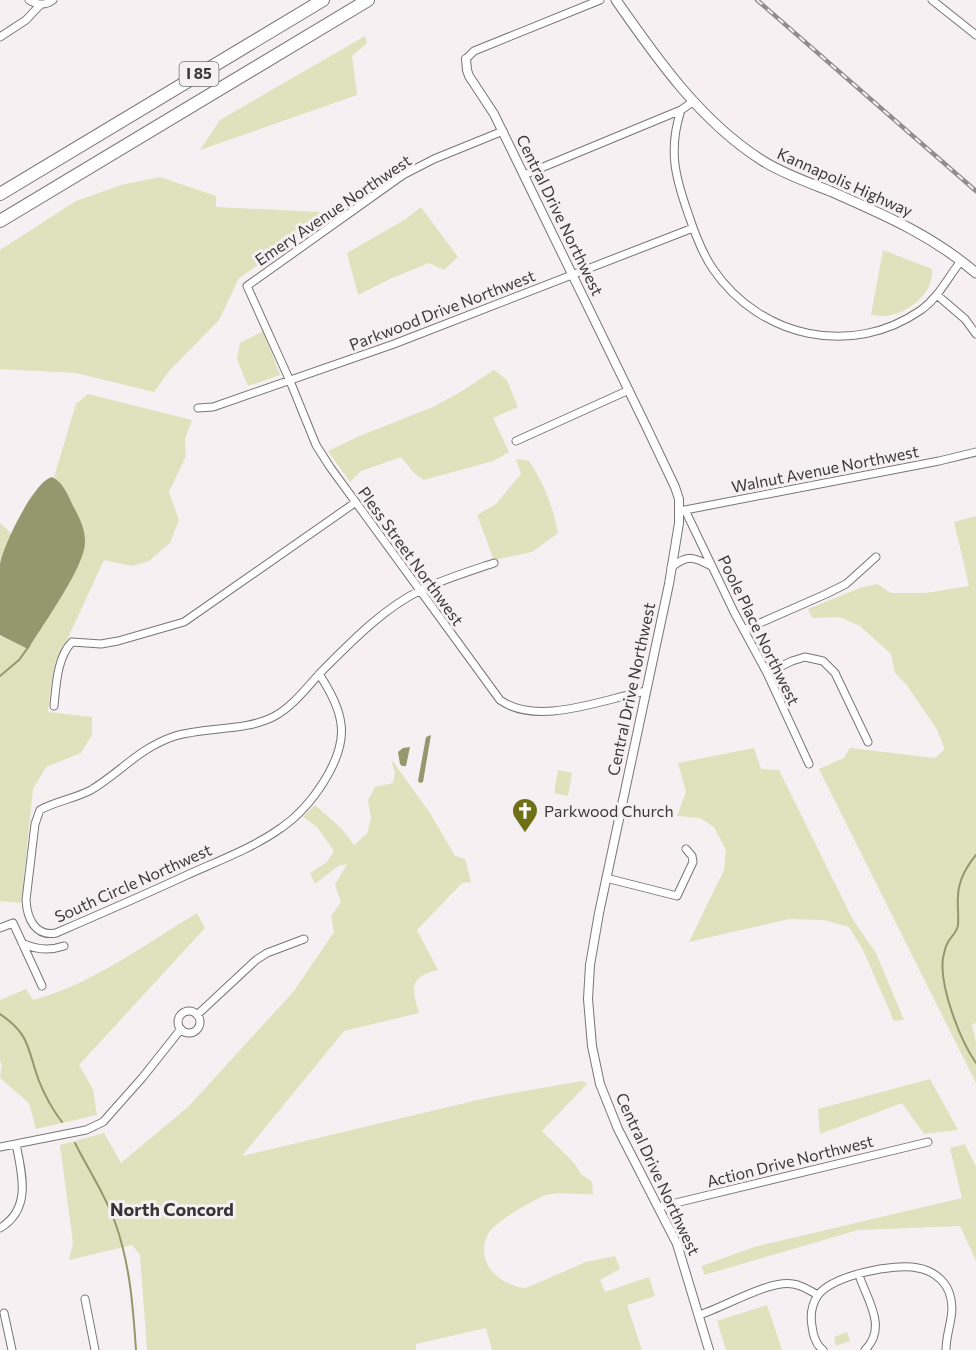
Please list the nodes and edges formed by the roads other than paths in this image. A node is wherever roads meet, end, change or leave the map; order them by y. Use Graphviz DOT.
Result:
graph roads {
  1 [pos="28,0"];
  2 [pos="53,0"];
  3 [pos="323,0"];
  4 [pos="368,0"];
  5 [pos="380,0"];
  6 [pos="600,0"];
  7 [pos="616,0"];
  8 [pos="932,0"];
  9 [pos="40,5"];
  10 [pos="976,35"];
  11 [pos="0,37"];
  12 [pos="303,40"];
  13 [pos="466,59"];
  14 [pos="694,102"];
  15 [pos="683,109"];
  16 [pos="503,131"];
  17 [pos="524,175"];
  18 [pos="0,194"];
  19 [pos="0,221"];
  20 [pos="693,228"];
  21 [pos="961,261"];
  22 [pos="976,273"];
  23 [pos="572,274"];
  24 [pos="247,286"];
  25 [pos="937,295"];
  26 [pos="976,334"];
  27 [pos="290,381"];
  28 [pos="629,390"];
  29 [pos="198,408"];
  30 [pos="516,441"];
  31 [pos="976,452"];
  32 [pos="356,502"];
  33 [pos="682,510"];
  34 [pos="876,557"];
  35 [pos="494,564"];
  36 [pos="713,567"];
  37 [pos="671,568"];
  38 [pos="420,590"];
  39 [pos="744,630"];
  40 [pos="767,673"];
  41 [pos="319,674"];
  42 [pos="646,691"];
  43 [pos="54,706"];
  44 [pos="868,742"];
  45 [pos="809,764"];
  46 [pos="686,849"];
  47 [pos="606,878"];
  48 [pos="0,928"];
  49 [pos="304,939"];
  50 [pos="22,943"];
  51 [pos="64,946"];
  52 [pos="42,986"];
  53 [pos="197,1015"];
  54 [pos="181,1029"];
  55 [pos="928,1142"];
  56 [pos="16,1144"];
  57 [pos="0,1147"];
  58 [pos="659,1207"];
  59 [pos="0,1228"];
  60 [pos="859,1275"];
  61 [pos="818,1296"];
  62 [pos="85,1299"];
  63 [pos="4,1313"];
  64 [pos="699,1315"];
  65 [pos="12,1350"];
  66 [pos="95,1350"];
  67 [pos="709,1350"];
  68 [pos="823,1350"];
  69 [pos="865,1350"];
  70 [pos="946,1350"];
  1 -- 9 [label="street"];
  2 -- 9 [label="street"];
  3 -- 18 [label="highway, I 85"];
  4 -- 12 [label="highway, I 85"];
  5 -- 12 [label="highway"];
  6 -- 13 [label="street"];
  7 -- 14 [label="main road, Kannapolis Highway"];
  8 -- 10 [label="street"];
  9 -- 11 [label="street"];
  12 -- 19 [label="highway, I 85"];
  13 -- 16 [label="street, Central Drive Northwest"];
  14 -- 15 [label="street"];
  14 -- 21 [label="main road, Kannapolis Highway"];
  15 -- 17 [label="street"];
  15 -- 20 [label="street"];
  16 -- 17 [label="street, Central Drive Northwest"];
  16 -- 24 [label="street, Emery Avenue Northwest"];
  17 -- 23 [label="street, Central Drive Northwest"];
  20 -- 23 [label="street, Parkwood Drive Northwest"];
  20 -- 25 [label="street"];
  21 -- 22 [label="main road, Kannapolis Highway"];
  21 -- 25 [label="street"];
  23 -- 27 [label="street, Parkwood Drive Northwest"];
  23 -- 28 [label="street, Central Drive Northwest"];
  24 -- 27 [label="street, Pless Street Northwest"];
  25 -- 26 [label="street"];
  27 -- 29 [label="street, Parkwood Drive Northwest"];
  27 -- 32 [label="street, Pless Street Northwest"];
  28 -- 30 [label="street"];
  28 -- 33 [label="street, Central Drive Northwest"];
  31 -- 33 [label="street, Walnut Avenue Northwest"];
  32 -- 38 [label="street, Pless Street Northwest"];
  32 -- 43 [label="street"];
  33 -- 36 [label="street, Poole Place Northwest"];
  33 -- 37 [label="street, Central Drive Northwest"];
  34 -- 39 [label="street"];
  35 -- 38 [label="street, South Circle Northwest"];
  36 -- 37 [label="street"];
  36 -- 39 [label="street, Poole Place Northwest"];
  37 -- 42 [label="street, Central Drive Northwest"];
  38 -- 41 [label="street, South Circle Northwest"];
  38 -- 42 [label="street, Pless Street Northwest"];
  39 -- 40 [label="street, Poole Place Northwest"];
  40 -- 44 [label="street"];
  40 -- 45 [label="street, Poole Place Northwest"];
  41 -- 41 [label="street, South Circle Northwest"];
  42 -- 47 [label="street, Central Drive Northwest"];
  46 -- 47 [label="street"];
  47 -- 58 [label="street, Central Drive Northwest"];
  48 -- 50 [label="street"];
  49 -- 53 [label="street"];
  50 -- 51 [label="street"];
  50 -- 52 [label="street"];
  53 -- 54 [label="street"];
  53 -- 54 [label="street"];
  54 -- 56 [label="street"];
  55 -- 58 [label="street, Action Drive Northwest"];
  56 -- 57 [label="street"];
  56 -- 59 [label="street"];
  58 -- 64 [label="street, Central Drive Northwest"];
  60 -- 61 [label="street"];
  60 -- 69 [label="street"];
  60 -- 70 [label="street"];
  61 -- 64 [label="street"];
  61 -- 68 [label="street"];
  62 -- 66 [label="street"];
  63 -- 65 [label="street"];
  64 -- 67 [label="street, Central Drive Northwest"];
}
